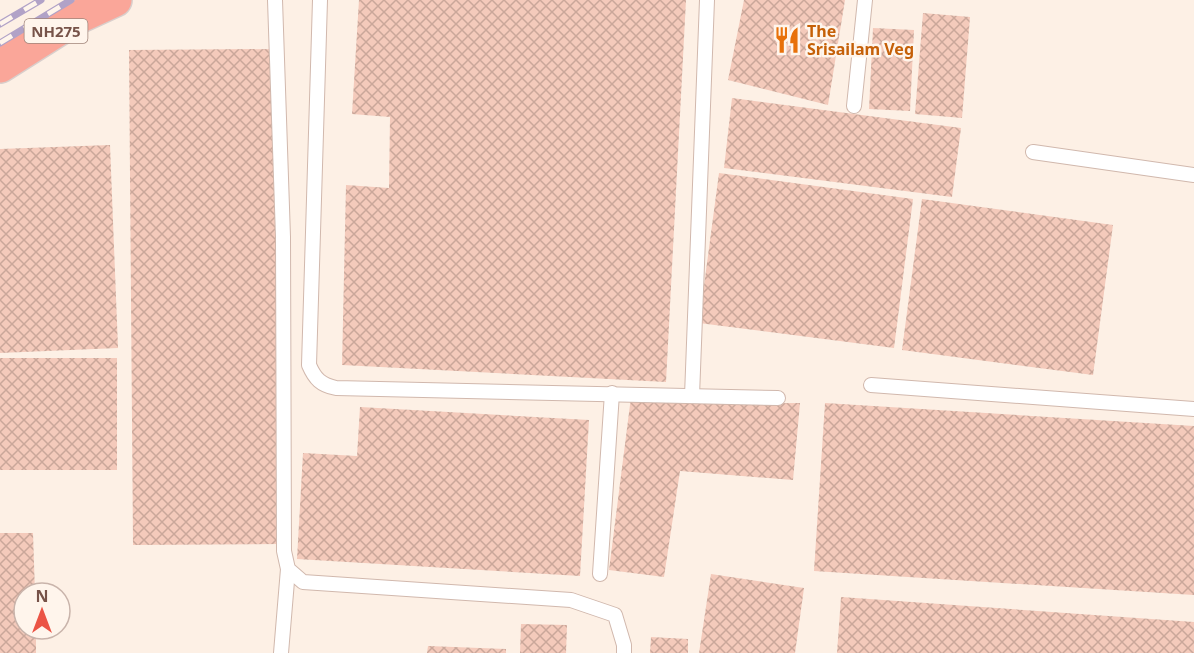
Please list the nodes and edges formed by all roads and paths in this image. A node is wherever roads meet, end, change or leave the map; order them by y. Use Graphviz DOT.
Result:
graph roads {
  1 [pos="115,0"];
  2 [pos="275,0"];
  3 [pos="320,0"];
  4 [pos="707,0"];
  5 [pos="865,0"];
  6 [pos="0,66"];
  7 [pos="854,106"];
  8 [pos="1033,152"];
  9 [pos="1194,175"];
  10 [pos="871,385"];
  11 [pos="612,393"];
  12 [pos="692,396"];
  13 [pos="778,398"];
  14 [pos="1194,409"];
  15 [pos="288,569"];
  16 [pos="600,574"];
  17 [pos="281,653"];
  18 [pos="624,653"];
  1 -- 6 [label="highway, NH275"];
  2 -- 15 [label="lane"];
  3 -- 11 [label="lane"];
  4 -- 12 [label="lane"];
  5 -- 7 [label="lane"];
  8 -- 9 [label="lane"];
  10 -- 14 [label="lane"];
  11 -- 12 [label="lane"];
  11 -- 16 [label="lane"];
  12 -- 13 [label="lane"];
  15 -- 17 [label="lane"];
  15 -- 18 [label="lane"];
}
